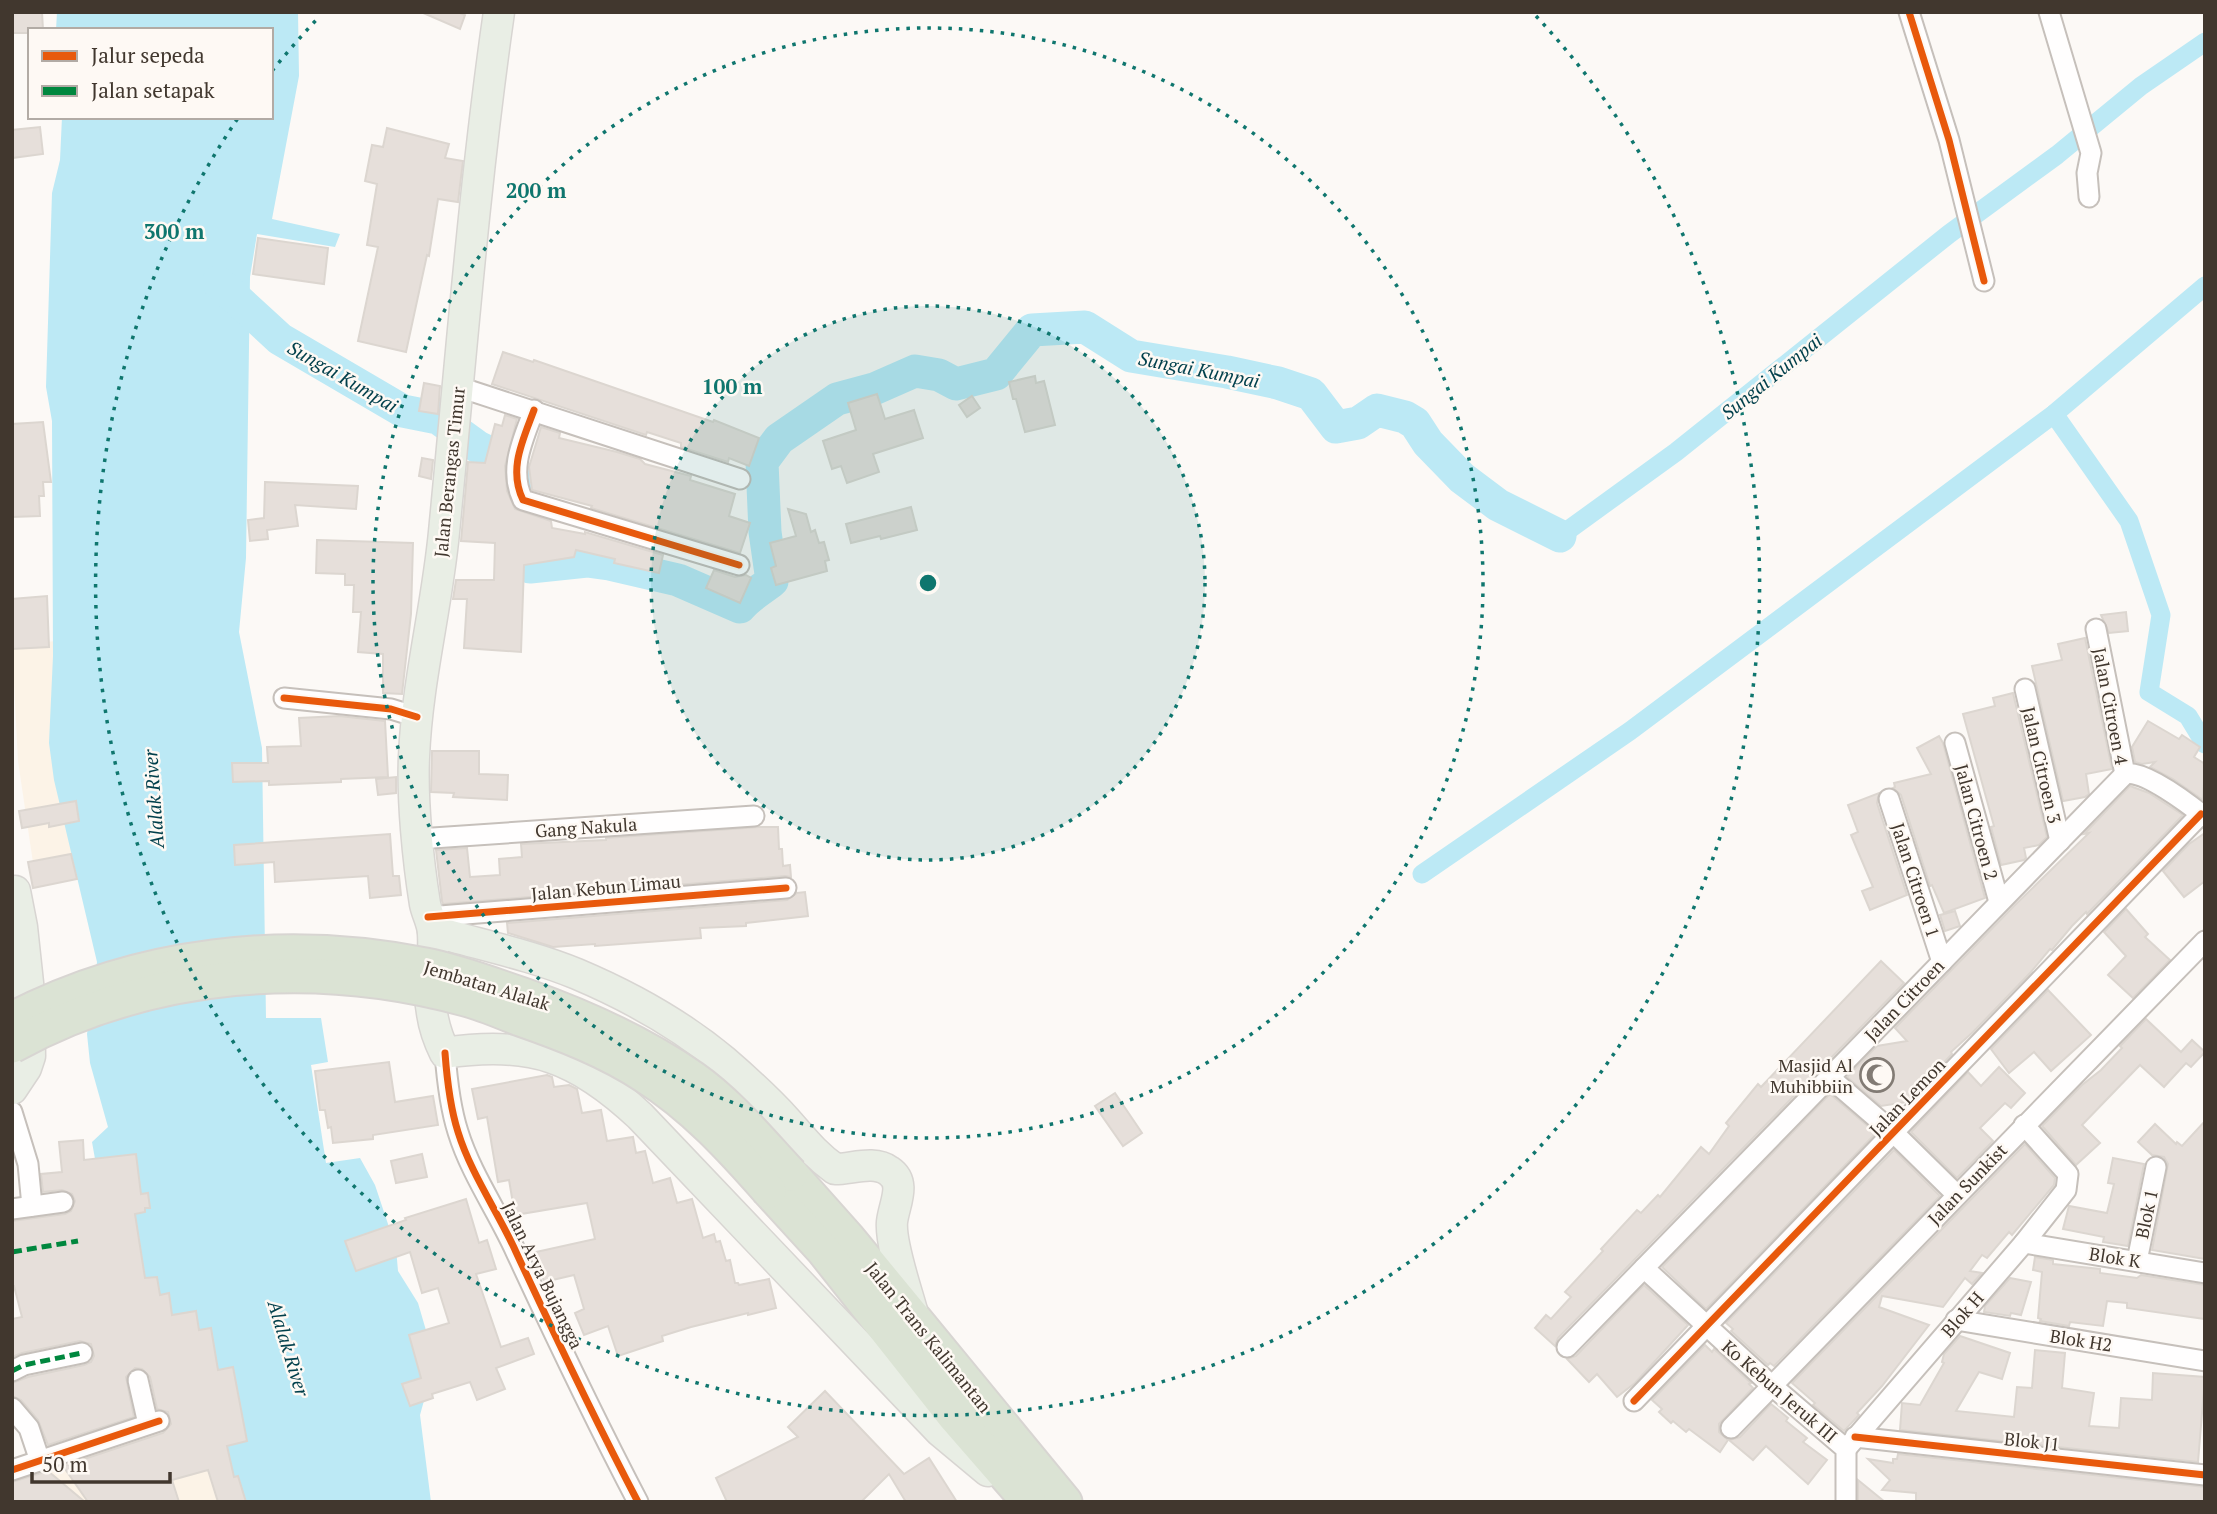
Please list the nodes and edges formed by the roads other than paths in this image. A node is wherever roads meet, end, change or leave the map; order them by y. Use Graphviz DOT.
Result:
graph roads {
  1 [pos="499,12"];
  2 [pos="1909,12"];
  3 [pos="2049,12"];
  4 [pos="2089,197"];
  5 [pos="1984,281"];
  6 [pos="459,387"];
  7 [pos="534,410"];
  8 [pos="740,479"];
  9 [pos="739,565"];
  10 [pos="2096,629"];
  11 [pos="2025,689"];
  12 [pos="284,698"];
  13 [pos="417,718"];
  14 [pos="1955,743"];
  15 [pos="2125,774"];
  16 [pos="1889,799"];
  17 [pos="754,816"];
  18 [pos="2203,816"];
  19 [pos="418,839"];
  20 [pos="2060,841"];
  21 [pos="13,882"];
  22 [pos="786,888"];
  23 [pos="1999,902"];
  24 [pos="431,924"];
  25 [pos="2205,940"];
  26 [pos="1942,962"];
  27 [pos="12,966"];
  28 [pos="18,997"];
  29 [pos="12,1046"];
  30 [pos="445,1054"];
  31 [pos="1829,1077"];
  32 [pos="12,1089"];
  33 [pos="12,1112"];
  34 [pos="2024,1125"];
  35 [pos="1894,1133"];
  36 [pos="2156,1167"];
  37 [pos="780,1183"];
  38 [pos="1957,1195"];
  39 [pos="63,1202"];
  40 [pos="22,1207"];
  41 [pos="2024,1242"];
  42 [pos="2137,1261"];
  43 [pos="1644,1268"];
  44 [pos="2205,1273"];
  45 [pos="914,1318"];
  46 [pos="1956,1320"];
  47 [pos="1706,1326"];
  48 [pos="1567,1347"];
  49 [pos="82,1353"];
  50 [pos="2205,1361"];
  51 [pos="12,1371"];
  52 [pos="138,1380"];
  53 [pos="1771,1385"];
  54 [pos="1634,1401"];
  55 [pos="12,1408"];
  56 [pos="1731,1428"];
  57 [pos="1851,1443"];
  58 [pos="40,1461"];
  59 [pos="12,1470"];
  60 [pos="2205,1475"];
  61 [pos="1007,1476"];
  62 [pos="638,1502"];
  63 [pos="1029,1502"];
  64 [pos="1065,1502"];
  65 [pos="1846,1502"];
  1 -- 6 [label="main road, Jalan Berangas Timur"];
  2 -- 5 [label="street"];
  3 -- 4 [label="street"];
  6 -- 7 [label="street"];
  6 -- 13 [label="main road, Jalan Berangas Timur"];
  7 -- 8 [label="street"];
  7 -- 9 [label="street"];
  10 -- 15 [label="street, Jalan Citroen 4"];
  11 -- 20 [label="street, Jalan Citroen 3"];
  12 -- 13 [label="street"];
  13 -- 19 [label="main road, Jalan Berangas Timur"];
  14 -- 23 [label="street, Jalan Citroen 2"];
  15 -- 18 [label="street, Jalan Citroen 4"];
  15 -- 20 [label="street, Jalan Citroen"];
  16 -- 26 [label="street, Jalan Citroen 1"];
  17 -- 19 [label="street, Gang Nakula"];
  18 -- 35 [label="street, Jalan Lemon"];
  19 -- 24 [label="main road, Jalan Berangas Timur"];
  20 -- 23 [label="street, Jalan Citroen"];
  21 -- 27 [label="main road"];
  21 -- 28 [label="main road"];
  22 -- 24 [label="street, Jalan Kebun Limau"];
  23 -- 26 [label="street, Jalan Citroen"];
  24 -- 30 [label="main road, Jalan Berangas Timur"];
  24 -- 45 [label="main road"];
  25 -- 34 [label="street, Jalan Sunkist"];
  26 -- 31 [label="street, Jalan Citroen"];
  28 -- 32 [label="main road"];
  28 -- 37 [label="highway, Jembatan Alalak, bridge"];
  29 -- 37 [label="highway, Jembatan Alalak, bridge"];
  30 -- 61 [label="main road"];
  30 -- 62 [label="street, Jalan Arya Bujangga"];
  31 -- 35 [label="street"];
  31 -- 43 [label="street, Jalan Citroen"];
  33 -- 40 [label="street"];
  34 -- 38 [label="street, Jalan Sunkist"];
  34 -- 41 [label="street, Blok H"];
  35 -- 38 [label="street"];
  35 -- 47 [label="street, Jalan Lemon"];
  36 -- 42 [label="street, Blok 1"];
  37 -- 45 [label="highway, Jalan Trans Kalimantan"];
  37 -- 61 [label="highway, Jalan Trans Kalimantan"];
  38 -- 53 [label="street, Jalan Sunkist"];
  39 -- 40 [label="street"];
  41 -- 42 [label="street, Blok K"];
  41 -- 46 [label="street, Blok H"];
  42 -- 44 [label="street, Blok K"];
  43 -- 47 [label="street, Ko Kebun Jeruk III"];
  43 -- 48 [label="street, Jalan Citroen"];
  45 -- 64 [label="highway, Jalan Trans Kalimantan"];
  46 -- 50 [label="street, Blok H2"];
  46 -- 57 [label="street, Blok H"];
  47 -- 53 [label="street, Ko Kebun Jeruk III"];
  47 -- 54 [label="street, Jalan Lemon"];
  49 -- 51 [label="street"];
  52 -- 58 [label="street"];
  53 -- 56 [label="street, Jalan Sunkist"];
  53 -- 57 [label="street, Ko Kebun Jeruk III"];
  55 -- 58 [label="street"];
  57 -- 60 [label="street, Blok J1"];
  57 -- 65 [label="street, Ko Kebun Jeruk III"];
  58 -- 59 [label="street"];
  61 -- 63 [label="highway, Jalan Trans Kalimantan"];
}
